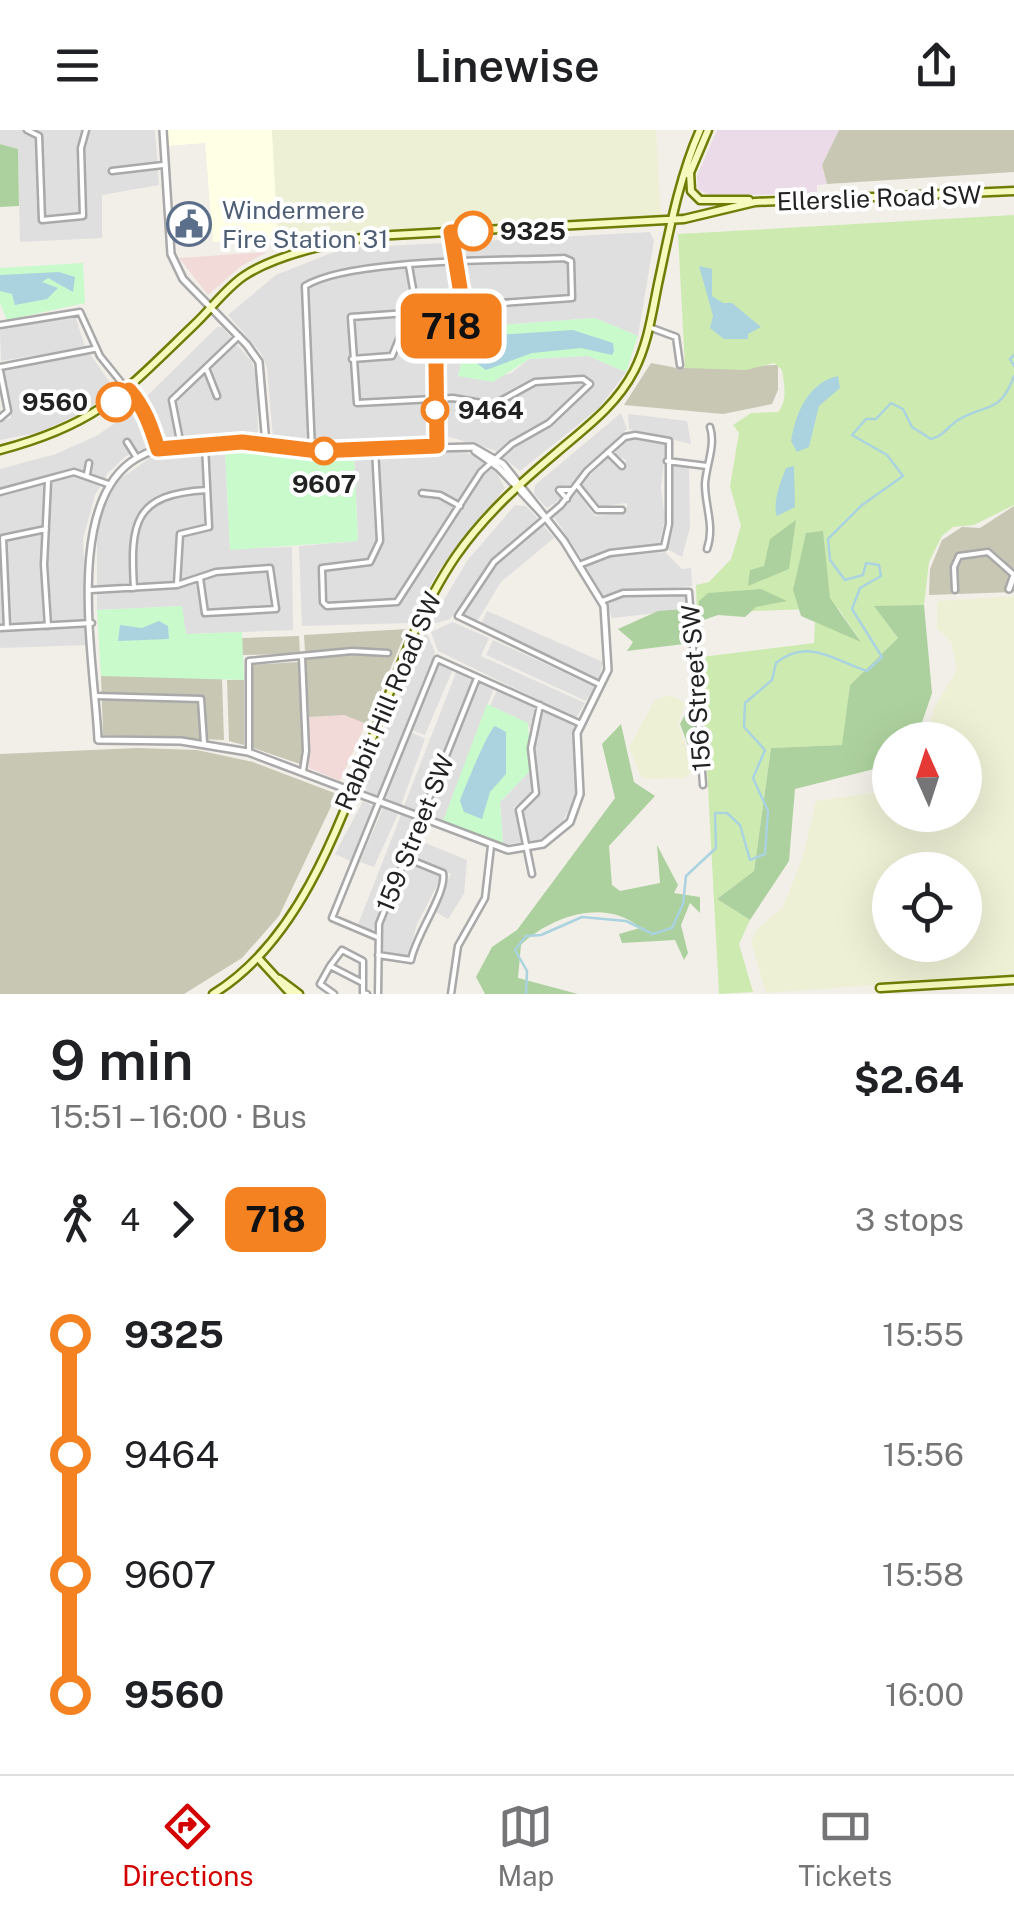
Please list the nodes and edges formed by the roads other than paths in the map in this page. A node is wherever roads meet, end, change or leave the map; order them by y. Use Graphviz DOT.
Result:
graph roads {
  1 [pos="27,130"];
  2 [pos="86,130"];
  3 [pos="164,130"];
  4 [pos="700,130"];
  5 [pos="708,130"];
  6 [pos="163,165"];
  7 [pos="112,171"];
  8 [pos="690,172"];
  9 [pos="1014,193"];
  10 [pos="786,202"];
  11 [pos="744,206"];
  12 [pos="676,207"];
  13 [pos="673,219"];
  14 [pos="454,232"];
  15 [pos="456,263"];
  16 [pos="409,266"];
  17 [pos="211,309"];
  18 [pos="469,309"];
  19 [pos="407,312"];
  20 [pos="0,325"];
  21 [pos="649,327"];
  22 [pos="239,336"];
  23 [pos="96,348"];
  24 [pos="352,360"];
  25 [pos="680,364"];
  26 [pos="206,368"];
  27 [pos="0,369"];
  28 [pos="129,390"];
  29 [pos="217,396"];
  30 [pos="434,399"];
  31 [pos="0,418"];
  32 [pos="710,427"];
  33 [pos="127,442"];
  34 [pos="205,444"];
  35 [pos="266,444"];
  36 [pos="182,446"];
  37 [pos="437,446"];
  38 [pos="0,449"];
  39 [pos="158,449"];
  40 [pos="375,449"];
  41 [pos="312,451"];
  42 [pos="608,452"];
  43 [pos="137,458"];
  44 [pos="493,459"];
  45 [pos="668,461"];
  46 [pos="89,463"];
  47 [pos="622,466"];
  48 [pos="707,466"];
  49 [pos="87,474"];
  50 [pos="48,481"];
  51 [pos="108,484"];
  52 [pos="519,486"];
  53 [pos="575,488"];
  54 [pos="207,490"];
  55 [pos="0,492"];
  56 [pos="422,494"];
  57 [pos="567,498"];
  58 [pos="460,506"];
  59 [pos="622,510"];
  60 [pos="546,518"];
  61 [pos="46,529"];
  62 [pos="423,539"];
  63 [pos="431,544"];
  64 [pos="706,549"];
  65 [pos="579,565"];
  66 [pos="1014,575"];
  67 [pos="200,578"];
  68 [pos="178,584"];
  69 [pos="134,588"];
  70 [pos="1009,589"];
  71 [pos="90,590"];
  72 [pos="955,590"];
  73 [pos="602,601"];
  74 [pos="92,623"];
  75 [pos="48,626"];
  76 [pos="7,627"];
  77 [pos="0,628"];
  78 [pos="388,653"];
  79 [pos="302,657"];
  80 [pos="478,677"];
  81 [pos="603,686"];
  82 [pos="96,696"];
  83 [pos="540,705"];
  84 [pos="580,724"];
  85 [pos="204,743"];
  86 [pos="248,752"];
  87 [pos="303,771"];
  88 [pos="702,785"];
  89 [pos="350,790"];
  90 [pos="381,802"];
  91 [pos="422,818"];
  92 [pos="491,846"];
  93 [pos="527,849"];
  94 [pos="406,858"];
  95 [pos="532,874"];
  96 [pos="377,938"];
  97 [pos="250,950"];
  98 [pos="378,955"];
  99 [pos="259,960"];
  100 [pos="330,966"];
  101 [pos="313,980"];
  102 [pos="1014,980"];
  103 [pos="364,983"];
  104 [pos="320,984"];
  105 [pos="880,988"];
  106 [pos="891,991"];
  107 [pos="213,994"];
  108 [pos="295,994"];
  109 [pos="334,994"];
  110 [pos="364,994"];
  111 [pos="378,994"];
  112 [pos="451,994"];
  1 -- 2 [label="street"];
  3 -- 6 [label="street"];
  4 -- 12 [label="main road, Rabbit Hill Road SW"];
  5 -- 8 [label="main road, Rabbit Hill Road SW"];
  6 -- 7 [label="street"];
  6 -- 17 [label="street"];
  8 -- 10 [label="main road"];
  8 -- 12 [label="main road, Rabbit Hill Road SW"];
  9 -- 10 [label="main road, Ellerslie Road SW"];
  9 -- 11 [label="main road, Ellerslie Road SW"];
  10 -- 11 [label="main road, Ellerslie Road SW"];
  11 -- 13 [label="main road, Ellerslie Road SW"];
  12 -- 13 [label="main road, Rabbit Hill Road SW"];
  13 -- 14 [label="main road, Ellerslie Road SW"];
  13 -- 21 [label="main road, Rabbit Hill Road SW"];
  14 -- 15 [label="street"];
  14 -- 17 [label="main road, Ellerslie Road SW"];
  15 -- 16 [label="street"];
  15 -- 18 [label="street"];
  15 -- 18 [label="street"];
  16 -- 19 [label="street"];
  16 -- 41 [label="street"];
  17 -- 22 [label="street"];
  17 -- 28 [label="main road, Ellerslie Road SW"];
  18 -- 30 [label="street"];
  19 -- 24 [label="street"];
  19 -- 24 [label="street"];
  20 -- 23 [label="street"];
  21 -- 25 [label="street"];
  21 -- 52 [label="main road, Rabbit Hill Road SW"];
  22 -- 26 [label="street"];
  22 -- 35 [label="street"];
  23 -- 27 [label="street"];
  23 -- 28 [label="street"];
  24 -- 30 [label="street"];
  26 -- 29 [label="street"];
  26 -- 36 [label="street"];
  27 -- 31 [label="street"];
  28 -- 38 [label="main road, Ellerslie Road SW"];
  28 -- 39 [label="street"];
  30 -- 37 [label="street"];
  30 -- 44 [label="street"];
  32 -- 48 [label="street"];
  33 -- 43 [label="street"];
  34 -- 35 [label="street"];
  34 -- 36 [label="street"];
  34 -- 54 [label="street"];
  35 -- 41 [label="street"];
  36 -- 39 [label="street"];
  37 -- 40 [label="street"];
  37 -- 44 [label="street"];
  39 -- 43 [label="street"];
  40 -- 41 [label="street"];
  40 -- 63 [label="street"];
  42 -- 45 [label="street"];
  42 -- 47 [label="street"];
  42 -- 53 [label="street"];
  43 -- 51 [label="street"];
  44 -- 52 [label="street"];
  44 -- 58 [label="street"];
  45 -- 48 [label="street"];
  45 -- 65 [label="street"];
  46 -- 49 [label="street"];
  48 -- 64 [label="street"];
  49 -- 50 [label="street"];
  49 -- 51 [label="street"];
  50 -- 55 [label="street"];
  50 -- 61 [label="street"];
  51 -- 71 [label="street"];
  52 -- 60 [label="street"];
  52 -- 89 [label="main road, Rabbit Hill Road SW"];
  53 -- 57 [label="street"];
  53 -- 57 [label="street"];
  53 -- 59 [label="street"];
  54 -- 68 [label="street"];
  54 -- 69 [label="street"];
  56 -- 58 [label="street"];
  57 -- 60 [label="street"];
  58 -- 63 [label="street"];
  60 -- 65 [label="street"];
  60 -- 81 [label="street"];
  61 -- 75 [label="street"];
  61 -- 76 [label="street"];
  62 -- 63 [label="street"];
  65 -- 73 [label="street"];
  66 -- 70 [label="street"];
  66 -- 72 [label="street"];
  67 -- 67 [label="street"];
  67 -- 68 [label="street"];
  68 -- 69 [label="street"];
  69 -- 71 [label="street"];
  71 -- 74 [label="street"];
  73 -- 81 [label="street"];
  73 -- 88 [label="street, 156 Street SW"];
  74 -- 75 [label="street"];
  74 -- 82 [label="street"];
  75 -- 76 [label="street"];
  76 -- 77 [label="street"];
  78 -- 79 [label="street"];
  79 -- 86 [label="street"];
  79 -- 87 [label="street"];
  80 -- 83 [label="street"];
  80 -- 90 [label="street"];
  80 -- 91 [label="street, 159 Street SW"];
  81 -- 84 [label="street"];
  82 -- 85 [label="street"];
  82 -- 85 [label="street"];
  83 -- 84 [label="street"];
  83 -- 93 [label="street"];
  84 -- 93 [label="street"];
  85 -- 86 [label="street"];
  86 -- 87 [label="street"];
  87 -- 89 [label="street"];
  89 -- 90 [label="street"];
  89 -- 99 [label="main road, Rabbit Hill Road SW"];
  90 -- 91 [label="street"];
  90 -- 96 [label="street"];
  91 -- 92 [label="street"];
  91 -- 94 [label="street, 159 Street SW"];
  92 -- 93 [label="street"];
  92 -- 112 [label="street"];
  93 -- 95 [label="street"];
  94 -- 96 [label="street, 159 Street SW"];
  94 -- 98 [label="street"];
  96 -- 98 [label="street, 159 Street SW"];
  97 -- 99 [label="street"];
  98 -- 111 [label="street, 159 Street SW"];
  99 -- 107 [label="main road, Rabbit Hill Road SW"];
  99 -- 108 [label="main road"];
  100 -- 103 [label="street"];
  100 -- 103 [label="street"];
  100 -- 104 [label="street"];
  101 -- 104 [label="street"];
  102 -- 106 [label="main road"];
  103 -- 110 [label="street"];
  104 -- 109 [label="street"];
  105 -- 106 [label="main road"];
}
